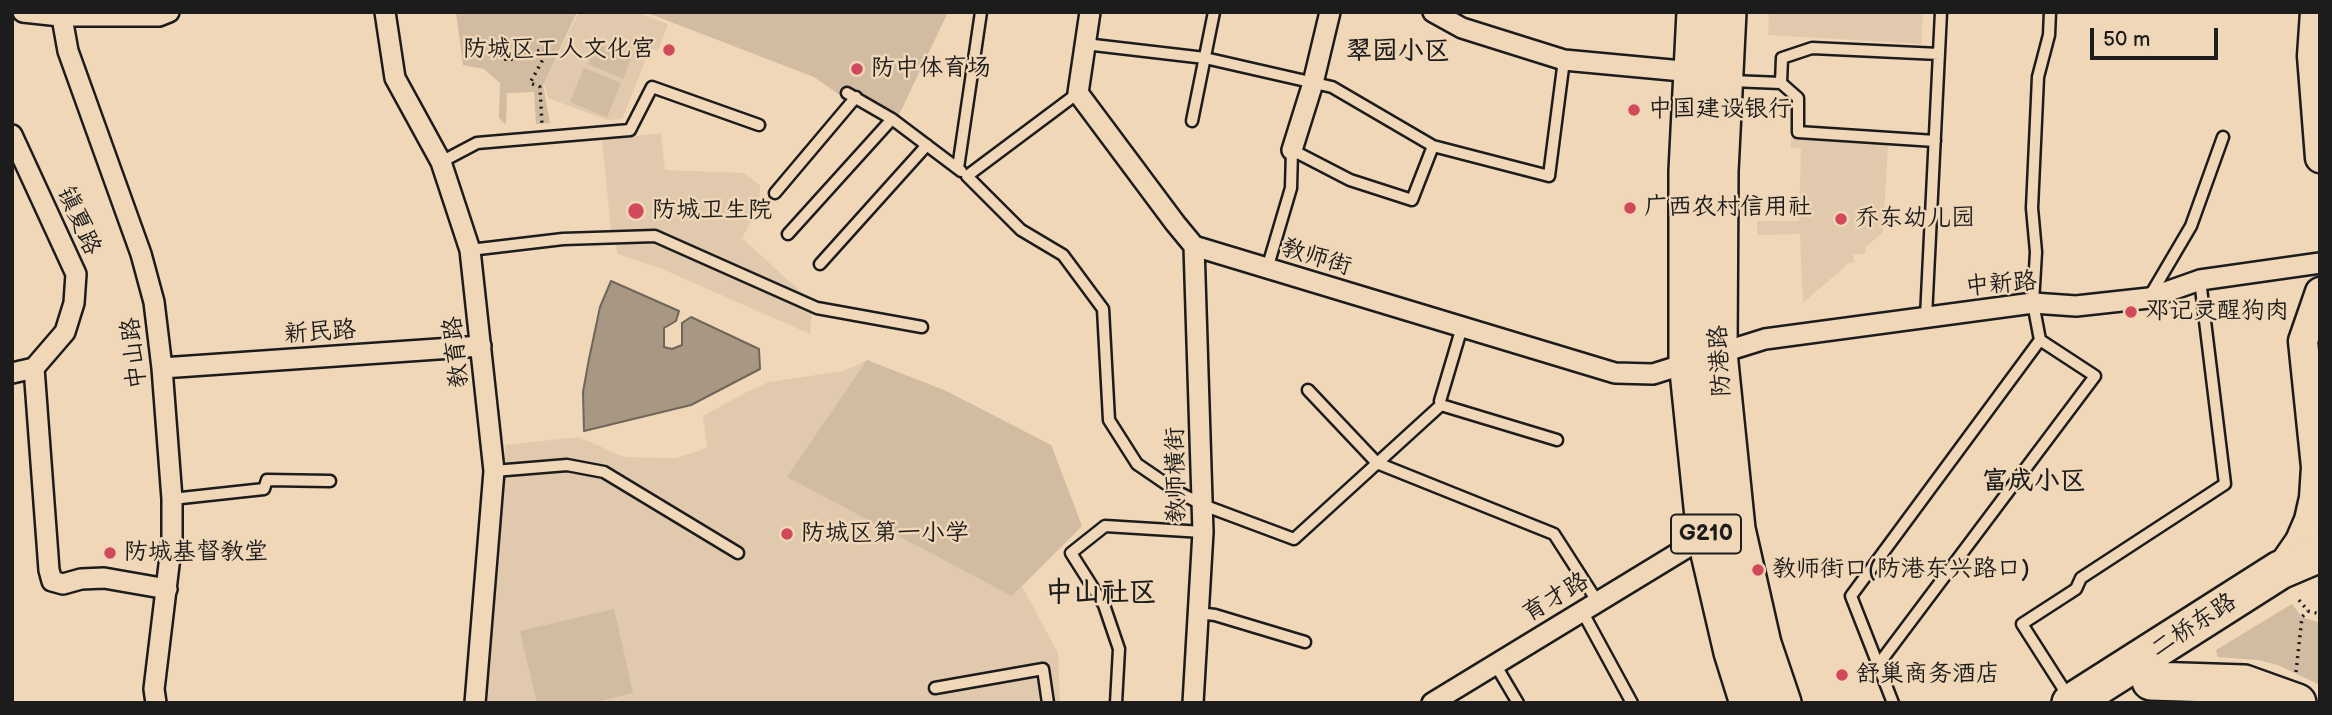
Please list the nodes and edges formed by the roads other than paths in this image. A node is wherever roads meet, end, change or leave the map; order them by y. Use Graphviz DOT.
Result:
graph roads {
  1 [pos="23,12"];
  2 [pos="169,12"];
  3 [pos="385,12"];
  4 [pos="981,12"];
  5 [pos="1090,12"];
  6 [pos="1214,12"];
  7 [pos="1330,12"];
  8 [pos="1433,12"];
  9 [pos="1696,12"];
  10 [pos="1727,12"];
  11 [pos="1941,12"];
  12 [pos="2050,12"];
  13 [pos="2315,12"];
  14 [pos="60,14"];
  15 [pos="1085,44"];
  16 [pos="1939,54"];
  17 [pos="1205,58"];
  18 [pos="1564,60"];
  19 [pos="1708,76"];
  20 [pos="1781,82"];
  21 [pos="1313,83"];
  22 [pos="1078,93"];
  23 [pos="892,120"];
  24 [pos="1192,121"];
  25 [pos="759,125"];
  26 [pos="12,135"];
  27 [pos="2223,137"];
  28 [pos="1935,141"];
  29 [pos="927,145"];
  30 [pos="1433,146"];
  31 [pos="1293,150"];
  32 [pos="2320,158"];
  33 [pos="441,162"];
  34 [pos="958,168"];
  35 [pos="967,176"];
  36 [pos="775,192"];
  37 [pos="788,234"];
  38 [pos="1195,246"];
  39 [pos="470,250"];
  40 [pos="2320,263"];
  41 [pos="820,264"];
  42 [pos="1268,269"];
  43 [pos="2200,280"];
  44 [pos="2320,292"];
  45 [pos="2149,298"];
  46 [pos="2033,303"];
  47 [pos="1926,317"];
  48 [pos="922,327"];
  49 [pos="1462,327"];
  50 [pos="2040,341"];
  51 [pos="481,346"];
  52 [pos="1703,357"];
  53 [pos="34,368"];
  54 [pos="162,368"];
  55 [pos="12,373"];
  56 [pos="1307,390"];
  57 [pos="1441,405"];
  58 [pos="1557,440"];
  59 [pos="1377,463"];
  60 [pos="494,471"];
  61 [pos="330,481"];
  62 [pos="172,499"];
  63 [pos="1203,505"];
  64 [pos="1203,532"];
  65 [pos="1706,536"];
  66 [pos="738,553"];
  67 [pos="2320,553"];
  68 [pos="2299,582"];
  69 [pos="167,589"];
  70 [pos="1589,606"];
  71 [pos="1198,612"];
  72 [pos="1305,642"];
  73 [pos="1495,664"];
  74 [pos="1878,665"];
  75 [pos="2151,681"];
  76 [pos="2296,687"];
  77 [pos="935,688"];
  78 [pos="2071,702"];
  79 [pos="156,703"];
  80 [pos="475,703"];
  81 [pos="1048,703"];
  82 [pos="1116,703"];
  83 [pos="1193,703"];
  84 [pos="1432,703"];
  85 [pos="1518,703"];
  86 [pos="1632,703"];
  87 [pos="1749,703"];
  88 [pos="1782,703"];
  89 [pos="1893,703"];
  90 [pos="2117,703"];
  1 -- 14 [label="street"];
  2 -- 14 [label="street"];
  3 -- 33 [label="street, 教育路"];
  4 -- 34 [label="lane"];
  5 -- 15 [label="street"];
  6 -- 17 [label="lane"];
  7 -- 21 [label="street"];
  8 -- 18 [label="street"];
  9 -- 19 [label="highway, 防港路 / G210"];
  10 -- 19 [label="highway, 防港路 / G210"];
  11 -- 16 [label="lane"];
  12 -- 46 [label="lane"];
  13 -- 32 [label="main road"];
  14 -- 54 [label="street, 中山路"];
  15 -- 17 [label="lane"];
  15 -- 22 [label="street"];
  16 -- 20 [label="lane"];
  16 -- 28 [label="lane"];
  17 -- 21 [label="lane"];
  17 -- 24 [label="lane"];
  18 -- 19 [label="street"];
  18 -- 30 [label="lane"];
  19 -- 20 [label="lane"];
  19 -- 52 [label="highway, 防港路 / G210"];
  20 -- 28 [label="lane"];
  21 -- 30 [label="lane"];
  21 -- 31 [label="street"];
  22 -- 35 [label="lane"];
  22 -- 38 [label="street"];
  23 -- 29 [label="lane"];
  23 -- 36 [label="lane"];
  23 -- 37 [label="lane"];
  25 -- 33 [label="lane"];
  26 -- 53 [label="street, 镇夏路"];
  27 -- 45 [label="lane"];
  28 -- 47 [label="lane"];
  29 -- 34 [label="lane"];
  29 -- 41 [label="lane"];
  30 -- 31 [label="lane"];
  31 -- 42 [label="lane"];
  33 -- 39 [label="street, 教育路"];
  34 -- 35 [label="lane"];
  35 -- 63 [label="lane"];
  38 -- 42 [label="street, 教师街"];
  38 -- 63 [label="street, 教师横街"];
  39 -- 48 [label="lane"];
  39 -- 51 [label="street, 教育路"];
  40 -- 43 [label="street, 中新路"];
  42 -- 49 [label="street, 教师街"];
  43 -- 45 [label="street, 中新路"];
  43 -- 78 [label="lane"];
  44 -- 68 [label="main road"];
  45 -- 46 [label="street, 中新路"];
  46 -- 47 [label="street, 中新路"];
  46 -- 50 [label="lane"];
  47 -- 52 [label="street, 中新路"];
  49 -- 52 [label="street, 教师街"];
  49 -- 57 [label="lane"];
  50 -- 74 [label="lane"];
  50 -- 74 [label="lane"];
  51 -- 54 [label="street, 新民路"];
  51 -- 60 [label="street, 教育路"];
  52 -- 65 [label="highway, 防港路 / G210"];
  52 -- 88 [label="highway, 防港路 / G210"];
  53 -- 55 [label="street"];
  53 -- 69 [label="street"];
  54 -- 62 [label="street, 中山路"];
  56 -- 59 [label="lane"];
  57 -- 58 [label="lane"];
  57 -- 59 [label="lane"];
  59 -- 63 [label="lane"];
  59 -- 70 [label="lane"];
  60 -- 66 [label="lane"];
  60 -- 80 [label="street, 教育路"];
  61 -- 62 [label="lane"];
  62 -- 69 [label="street, 中山路"];
  63 -- 64 [label="street, 教师横街"];
  64 -- 71 [label="street, 教师横街"];
  64 -- 82 [label="lane"];
  65 -- 70 [label="street, 育才路"];
  65 -- 87 [label="highway, 防港路 / G210"];
  67 -- 68 [label="highway, 二桥东路"];
  68 -- 75 [label="highway, 二桥东路"];
  68 -- 78 [label="highway, 二桥东路"];
  69 -- 79 [label="street, 中山路"];
  70 -- 73 [label="street, 育才路"];
  70 -- 86 [label="lane"];
  71 -- 72 [label="lane"];
  71 -- 83 [label="street, 教师横街"];
  73 -- 84 [label="street, 育才路"];
  73 -- 85 [label="lane"];
  74 -- 89 [label="lane"];
  75 -- 76 [label="highway"];
  75 -- 90 [label="highway, 二桥东路"];
  77 -- 81 [label="lane"];
}
